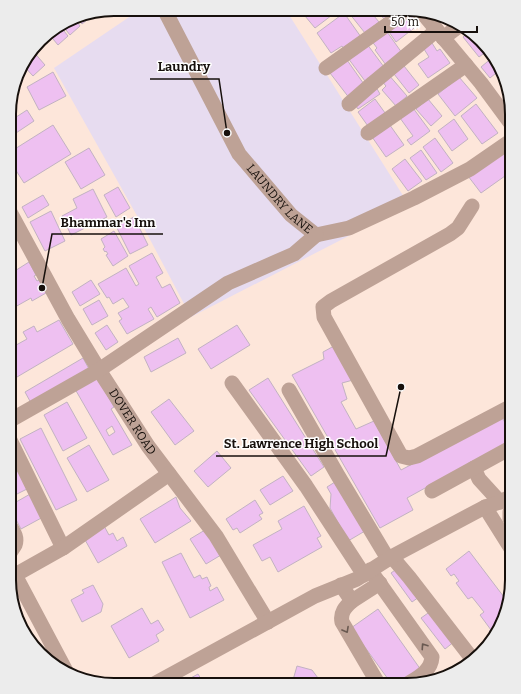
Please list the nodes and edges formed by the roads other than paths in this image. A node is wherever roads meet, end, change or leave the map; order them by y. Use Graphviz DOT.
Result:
graph roads {
  1 [pos="168,16"];
  2 [pos="400,16"];
  3 [pos="427,18"];
  4 [pos="454,28"];
  5 [pos="440,34"];
  6 [pos="466,65"];
  7 [pos="326,68"];
  8 [pos="349,104"];
  9 [pos="505,116"];
  10 [pos="368,133"];
  11 [pos="505,145"];
  12 [pos="472,206"];
  13 [pos="16,223"];
  14 [pos="316,235"];
  15 [pos="99,370"];
  16 [pos="232,383"];
  17 [pos="289,390"];
  18 [pos="505,410"];
  19 [pos="16,417"];
  20 [pos="505,451"];
  21 [pos="16,452"];
  22 [pos="474,468"];
  23 [pos="169,474"];
  24 [pos="432,491"];
  25 [pos="505,501"];
  26 [pos="505,504"];
  27 [pos="485,507"];
  28 [pos="505,539"];
  29 [pos="63,548"];
  30 [pos="390,558"];
  31 [pos="16,570"];
  32 [pos="367,572"];
  33 [pos="16,579"];
  34 [pos="380,583"];
  35 [pos="341,585"];
  36 [pos="352,601"];
  37 [pos="268,622"];
  38 [pos="470,656"];
  39 [pos="62,663"];
  40 [pos="418,677"];
  41 [pos="165,678"];
  42 [pos="375,678"];
  1 -- 14 [label="street, LAUNDRY LANE"];
  2 -- 7 [label="street"];
  3 -- 5 [label="street"];
  4 -- 5 [label="street"];
  5 -- 6 [label="street"];
  5 -- 8 [label="street"];
  6 -- 9 [label="street"];
  6 -- 10 [label="street"];
  11 -- 14 [label="street, LAUNDRY LANE"];
  12 -- 18 [label="street"];
  13 -- 15 [label="street, DOVER ROAD"];
  14 -- 15 [label="street"];
  15 -- 19 [label="street"];
  15 -- 23 [label="street, DOVER ROAD"];
  16 -- 32 [label="street"];
  17 -- 30 [label="street"];
  20 -- 22 [label="street"];
  21 -- 29 [label="street"];
  22 -- 24 [label="street"];
  22 -- 25 [label="street"];
  23 -- 29 [label="street"];
  23 -- 37 [label="street, DOVER ROAD"];
  26 -- 27 [label="street"];
  27 -- 28 [label="street"];
  27 -- 30 [label="street"];
  29 -- 31 [label="street"];
  30 -- 32 [label="street"];
  30 -- 38 [label="street"];
  32 -- 34 [label="street"];
  32 -- 35 [label="street"];
  33 -- 39 [label="street"];
  34 -- 36 [label="street"];
  40 -- 34 [label="street, one-way"];
  35 -- 36 [label="street"];
  35 -- 37 [label="street"];
  36 -- 42 [label="street, one-way"];
  37 -- 41 [label="street"];
}
